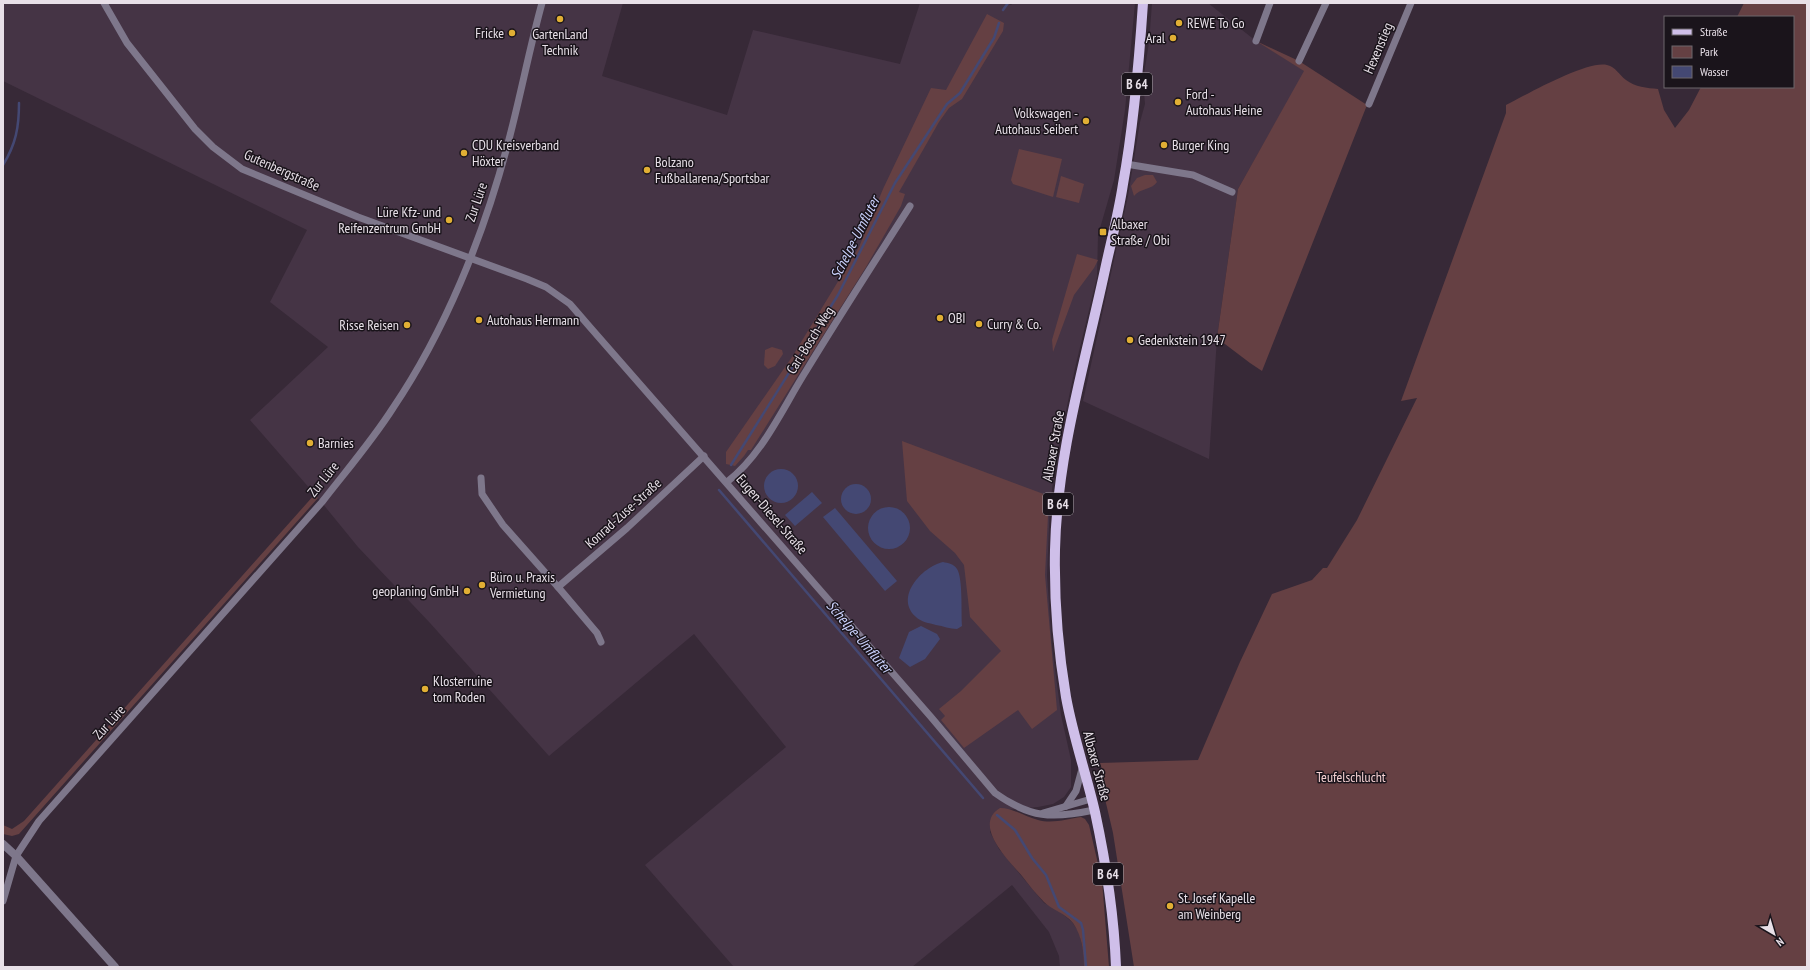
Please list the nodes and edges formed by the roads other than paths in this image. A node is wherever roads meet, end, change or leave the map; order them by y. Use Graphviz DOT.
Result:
graph roads {
  1 [pos="104,3"];
  2 [pos="542,3"];
  3 [pos="1144,3"];
  4 [pos="1270,3"];
  5 [pos="1326,3"];
  6 [pos="1411,3"];
  7 [pos="1256,41"];
  8 [pos="1298,61"];
  9 [pos="1369,104"];
  10 [pos="1126,164"];
  11 [pos="1232,192"];
  12 [pos="910,206"];
  13 [pos="470,257"];
  14 [pos="704,456"];
  15 [pos="481,478"];
  16 [pos="727,482"];
  17 [pos="558,587"];
  18 [pos="601,642"];
  19 [pos="1083,767"];
  20 [pos="1092,799"];
  21 [pos="1066,806"];
  22 [pos="1094,810"];
  23 [pos="1035,814"];
  24 [pos="3,844"];
  25 [pos="16,856"];
  26 [pos="3,901"];
  27 [pos="115,967"];
  28 [pos="1116,967"];
  1 -- 13 [label="street, Gutenbergstraße"];
  2 -- 13 [label="street, Zur Lüre"];
  3 -- 10 [label="main road, Albaxer Straße / B 64"];
  4 -- 7 [label="street"];
  5 -- 8 [label="street"];
  6 -- 9 [label="street, Hexenstieg"];
  10 -- 11 [label="street"];
  10 -- 19 [label="main road, Albaxer Straße / B 64"];
  12 -- 16 [label="street, Carl-Bosch-Weg"];
  13 -- 14 [label="street, Eugen-Diesel-Straße"];
  13 -- 25 [label="street, Zur Lüre"];
  14 -- 16 [label="street, Eugen-Diesel-Straße"];
  14 -- 17 [label="street, Konrad-Zuse-Straße"];
  15 -- 17 [label="street"];
  16 -- 23 [label="street, Eugen-Diesel-Straße"];
  17 -- 18 [label="street"];
  19 -- 20 [label="main road, Albaxer Straße / B 64"];
  19 -- 21 [label="street"];
  20 -- 21 [label="street, Eugen-Diesel-Straße"];
  20 -- 22 [label="main road, Albaxer Straße / B 64"];
  21 -- 23 [label="street, Eugen-Diesel-Straße"];
  22 -- 23 [label="street, Eugen-Diesel-Straße"];
  22 -- 28 [label="main road, Albaxer Straße / B 64"];
  24 -- 25 [label="street"];
  25 -- 26 [label="street, Zur Lüre"];
  25 -- 27 [label="street"];
}
